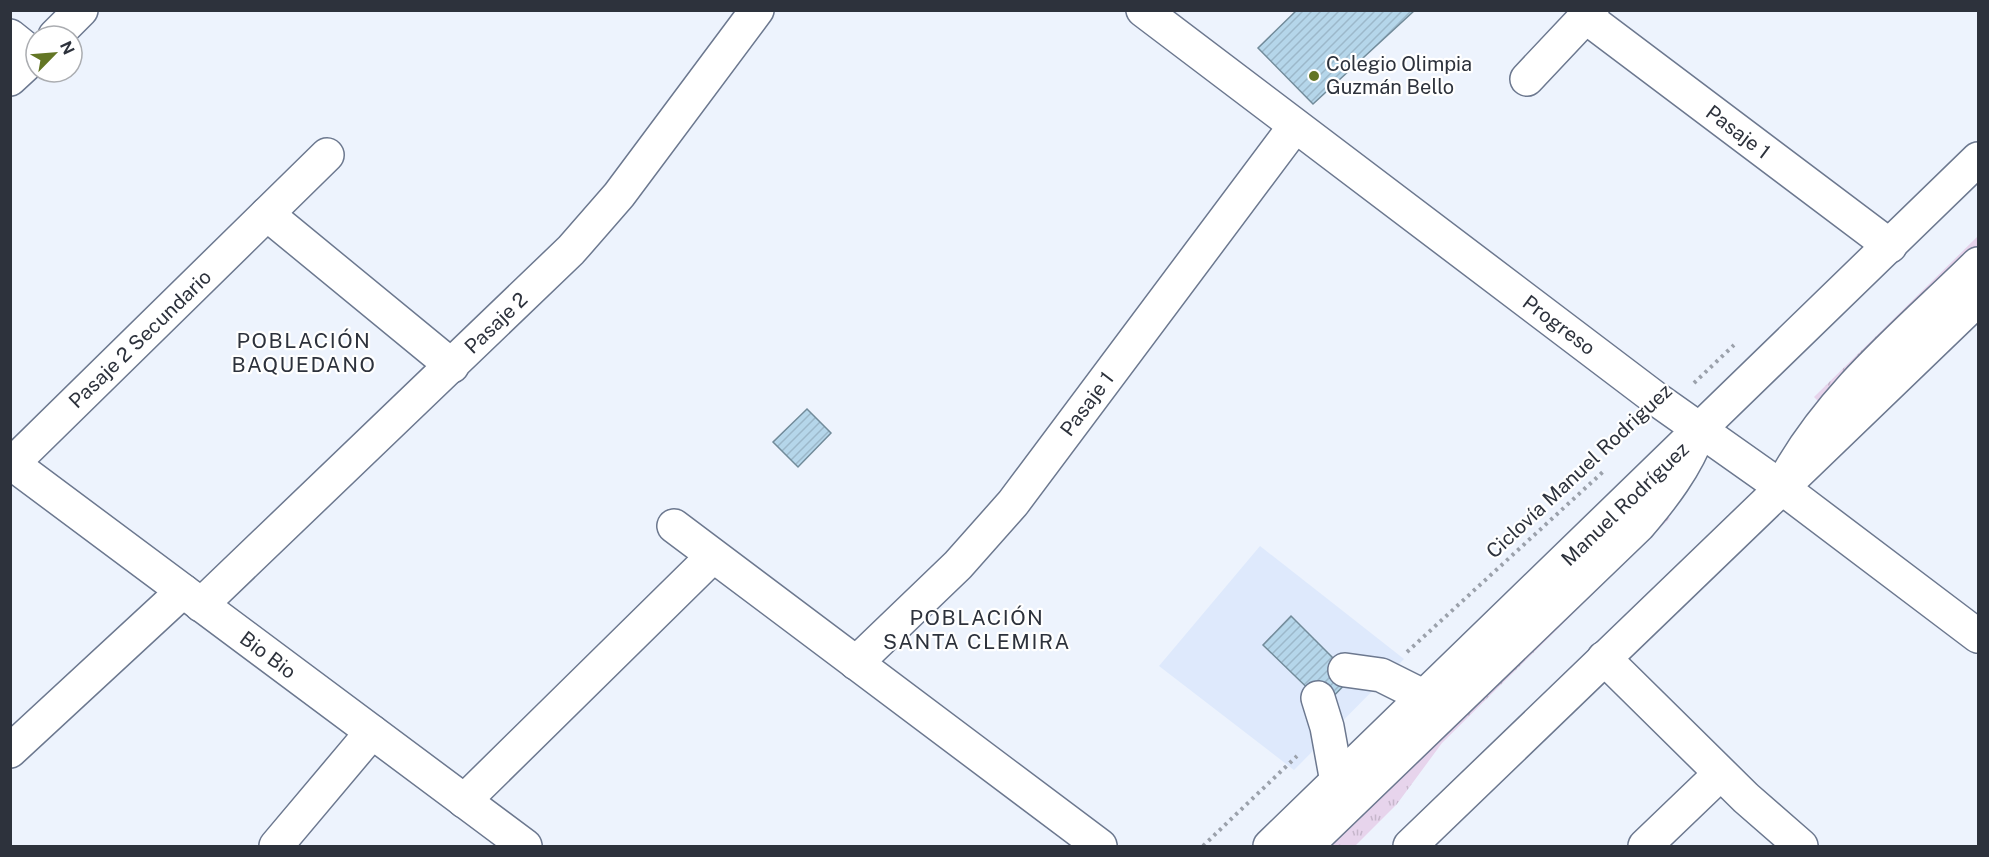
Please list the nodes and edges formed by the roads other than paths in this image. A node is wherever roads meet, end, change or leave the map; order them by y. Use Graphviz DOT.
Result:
graph roads {
  1 [pos="81,10"];
  2 [pos="757,10"];
  3 [pos="1143,10"];
  4 [pos="1589,14"];
  5 [pos="67,24"];
  6 [pos="10,36"];
  7 [pos="24,46"];
  8 [pos="24,67"];
  9 [pos="10,80"];
  10 [pos="1527,80"];
  11 [pos="1295,126"];
  12 [pos="327,155"];
  13 [pos="1978,159"];
  14 [pos="267,214"];
  15 [pos="1890,246"];
  16 [pos="1978,264"];
  17 [pos="1978,299"];
  18 [pos="452,366"];
  19 [pos="1700,430"];
  20 [pos="11,463"];
  21 [pos="1781,487"];
  22 [pos="674,526"];
  23 [pos="713,556"];
  24 [pos="192,598"];
  25 [pos="1978,636"];
  26 [pos="1604,658"];
  27 [pos="856,663"];
  28 [pos="1345,670"];
  29 [pos="1425,697"];
  30 [pos="1322,713"];
  31 [pos="372,732"];
  32 [pos="10,751"];
  33 [pos="1720,774"];
  34 [pos="1337,782"];
  35 [pos="464,801"];
  36 [pos="1411,841"];
  37 [pos="276,846"];
  38 [pos="525,846"];
  39 [pos="1100,846"];
  40 [pos="1270,846"];
  41 [pos="1306,846"];
  42 [pos="1645,846"];
  43 [pos="1801,846"];
  1 -- 5 [label="street"];
  2 -- 18 [label="street, Pasaje 2"];
  3 -- 11 [label="street, Progreso"];
  4 -- 10 [label="street"];
  4 -- 15 [label="street, Pasaje 1"];
  6 -- 7 [label="street"];
  8 -- 9 [label="street"];
  11 -- 19 [label="street, Progreso"];
  11 -- 27 [label="street, Pasaje 1"];
  12 -- 14 [label="street, Pasaje 2 Secundario"];
  13 -- 15 [label="street, Manuel Rodríguez"];
  14 -- 18 [label="street"];
  14 -- 20 [label="street, Pasaje 2 Secundario"];
  15 -- 19 [label="street, Manuel Rodríguez"];
  16 -- 21 [label="street"];
  17 -- 21 [label="street"];
  18 -- 24 [label="street, Pasaje 2"];
  19 -- 21 [label="street, Progreso"];
  19 -- 29 [label="street, Manuel Rodríguez"];
  19 -- 41 [label="street"];
  20 -- 24 [label="street, Bio Bio"];
  21 -- 25 [label="street, Progreso"];
  21 -- 26 [label="street"];
  22 -- 23 [label="street"];
  23 -- 27 [label="street"];
  23 -- 35 [label="street"];
  24 -- 31 [label="street, Bio Bio"];
  24 -- 32 [label="street, Pasaje 2"];
  26 -- 33 [label="street"];
  26 -- 36 [label="street"];
  27 -- 39 [label="street"];
  28 -- 29 [label="street"];
  29 -- 34 [label="street, Manuel Rodríguez"];
  30 -- 34 [label="street"];
  31 -- 35 [label="street, Bio Bio"];
  31 -- 37 [label="street"];
  33 -- 42 [label="street"];
  33 -- 43 [label="street"];
  34 -- 40 [label="street, Manuel Rodríguez"];
  35 -- 38 [label="street, Bio Bio"];
}
